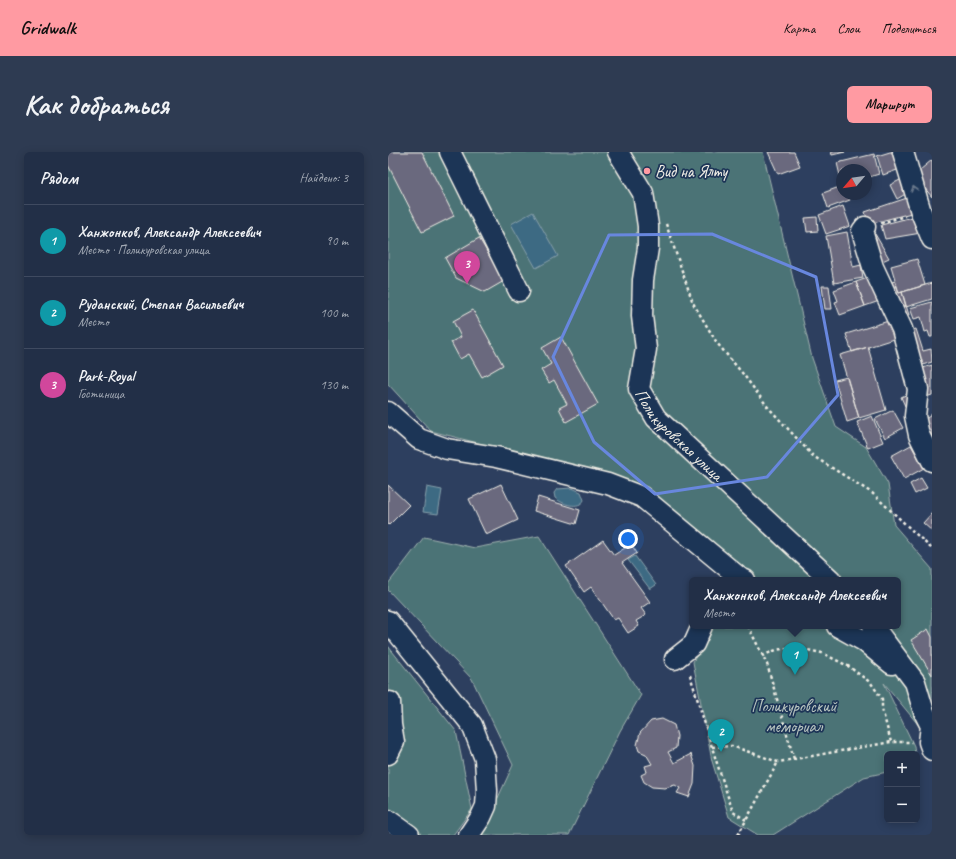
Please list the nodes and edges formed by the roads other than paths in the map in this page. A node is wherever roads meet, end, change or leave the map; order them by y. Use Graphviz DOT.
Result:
graph roads {
  1 [pos="450,152"];
  2 [pos="618,152"];
  3 [pos="903,152"];
  4 [pos="865,227"];
  5 [pos="932,239"];
  6 [pos="519,291"];
  7 [pos="388,412"];
  8 [pos="932,461"];
  9 [pos="739,577"];
  10 [pos="828,577"];
  11 [pos="388,621"];
  12 [pos="701,629"];
  13 [pos="842,629"];
  14 [pos="875,629"];
  15 [pos="675,659"];
  16 [pos="915,682"];
  17 [pos="390,702"];
  18 [pos="930,746"];
  19 [pos="388,754"];
  20 [pos="388,820"];
  21 [pos="409,835"];
  22 [pos="469,835"];
  1 -- 6 [label="street"];
  2 -- 10 [label="street, Поликуровская улица"];
  5 -- 3 [label="street, one-way"];
  4 -- 8 [label="street"];
  7 -- 9 [label="street"];
  11 -- 22 [label="street"];
  12 -- 15 [label="street"];
  13 -- 16 [label="street"];
  14 -- 16 [label="street"];
  16 -- 18 [label="street"];
  17 -- 19 [label="street"];
  20 -- 21 [label="street"];
}
